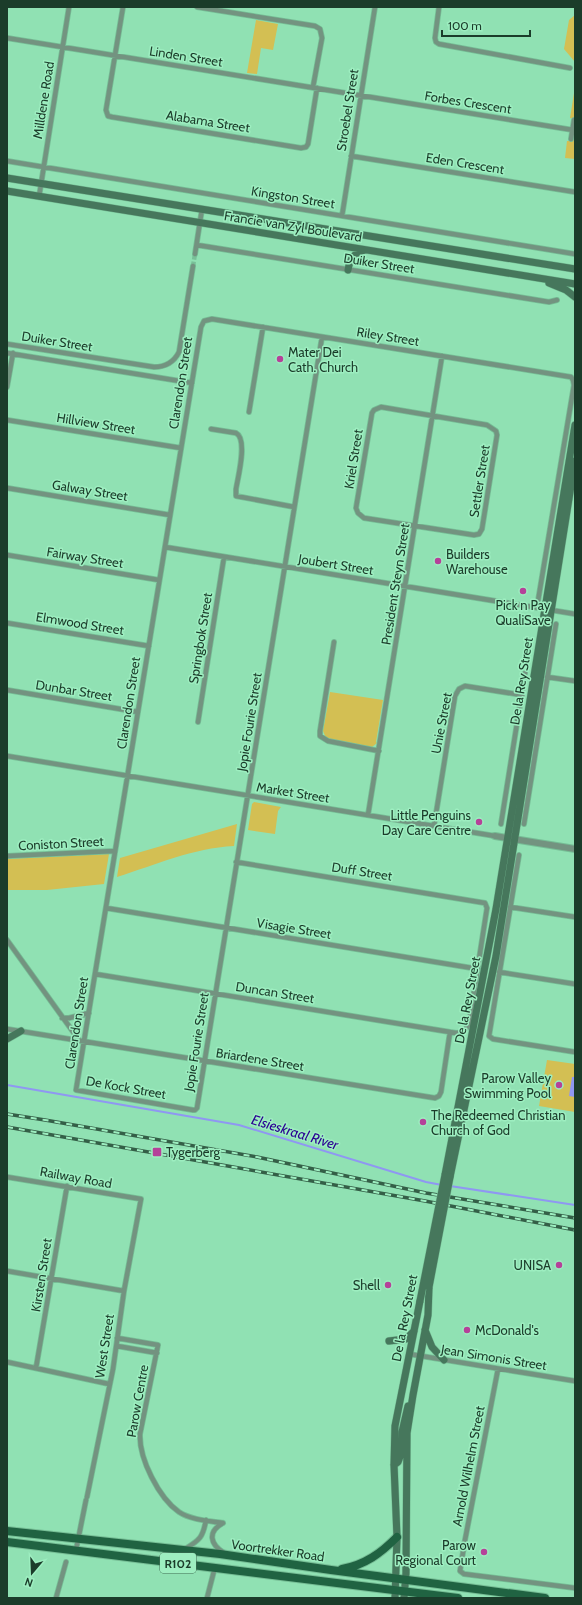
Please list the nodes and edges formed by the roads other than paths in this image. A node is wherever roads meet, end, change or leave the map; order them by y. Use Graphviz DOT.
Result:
graph roads {
  1 [pos="69,7"];
  2 [pos="123,7"];
  3 [pos="197,7"];
  4 [pos="375,7"];
  5 [pos="439,7"];
  6 [pos="7,38"];
  7 [pos="62,47"];
  8 [pos="115,56"];
  9 [pos="570,68"];
  10 [pos="315,88"];
  11 [pos="361,96"];
  12 [pos="574,120"];
  13 [pos="573,130"];
  14 [pos="571,139"];
  15 [pos="351,156"];
  16 [pos="7,161"];
  17 [pos="43,167"];
  18 [pos="7,178"];
  19 [pos="41,184"];
  20 [pos="7,191"];
  21 [pos="575,192"];
  22 [pos="39,197"];
  23 [pos="202,209"];
  24 [pos="342,216"];
  25 [pos="200,223"];
  26 [pos="197,245"];
  27 [pos="365,250"];
  28 [pos="195,254"];
  29 [pos="575,254"];
  30 [pos="193,266"];
  31 [pos="575,269"];
  32 [pos="348,270"];
  33 [pos="512,273"];
  34 [pos="575,284"];
  35 [pos="575,297"];
  36 [pos="557,300"];
  37 [pos="204,321"];
  38 [pos="263,327"];
  39 [pos="322,337"];
  40 [pos="7,344"];
  41 [pos="7,352"];
  42 [pos="13,353"];
  43 [pos="442,356"];
  44 [pos="192,383"];
  45 [pos="7,387"];
  46 [pos="249,412"];
  47 [pos="433,416"];
  48 [pos="7,420"];
  49 [pos="575,425"];
  50 [pos="211,429"];
  51 [pos="181,448"];
  52 [pos="575,460"];
  53 [pos="7,488"];
  54 [pos="294,506"];
  55 [pos="170,515"];
  56 [pos="415,526"];
  57 [pos="165,547"];
  58 [pos="7,555"];
  59 [pos="224,557"];
  60 [pos="285,567"];
  61 [pos="160,580"];
  62 [pos="405,586"];
  63 [pos="537,607"];
  64 [pos="548,609"];
  65 [pos="575,614"];
  66 [pos="7,623"];
  67 [pos="556,624"];
  68 [pos="334,642"];
  69 [pos="149,646"];
  70 [pos="525,673"];
  71 [pos="547,677"];
  72 [pos="575,681"];
  73 [pos="7,690"];
  74 [pos="522,695"];
  75 [pos="138,712"];
  76 [pos="198,722"];
  77 [pos="379,751"];
  78 [pos="7,756"];
  79 [pos="128,776"];
  80 [pos="248,796"];
  81 [pos="368,815"];
  82 [pos="501,824"];
  83 [pos="524,824"];
  84 [pos="434,826"];
  85 [pos="495,836"];
  86 [pos="511,839"];
  87 [pos="575,849"];
  88 [pos="115,851"];
  89 [pos="519,855"];
  90 [pos="7,856"];
  91 [pos="236,862"];
  92 [pos="484,903"];
  93 [pos="510,907"];
  94 [pos="106,908"];
  95 [pos="575,917"];
  96 [pos="226,928"];
  97 [pos="7,940"];
  98 [pos="478,969"];
  99 [pos="499,972"];
  100 [pos="95,974"];
  101 [pos="575,984"];
  102 [pos="215,994"];
  103 [pos="89,1013"];
  104 [pos="62,1018"];
  105 [pos="7,1029"];
  106 [pos="21,1031"];
  107 [pos="450,1032"];
  108 [pos="7,1039"];
  109 [pos="82,1041"];
  110 [pos="575,1052"];
  111 [pos="205,1061"];
  112 [pos="76,1090"];
  113 [pos="438,1097"];
  114 [pos="196,1110"];
  115 [pos="448,1176"];
  116 [pos="7,1177"];
  117 [pos="66,1186"];
  118 [pos="141,1199"];
  119 [pos="7,1271"];
  120 [pos="51,1279"];
  121 [pos="124,1291"];
  122 [pos="425,1330"];
  123 [pos="414,1331"];
  124 [pos="117,1338"];
  125 [pos="389,1341"];
  126 [pos="117,1346"];
  127 [pos="156,1353"];
  128 [pos="410,1354"];
  129 [pos="420,1356"];
  130 [pos="444,1360"];
  131 [pos="7,1362"];
  132 [pos="36,1368"];
  133 [pos="498,1369"];
  134 [pos="575,1381"];
  135 [pos="109,1384"];
  136 [pos="413,1394"];
  137 [pos="394,1465"];
  138 [pos="197,1518"];
  139 [pos="206,1520"];
  140 [pos="204,1530"];
  141 [pos="7,1531"];
  142 [pos="397,1537"];
  143 [pos="78,1538"];
  144 [pos="7,1542"];
  145 [pos="76,1550"];
  146 [pos="184,1550"];
  147 [pos="228,1555"];
  148 [pos="66,1562"];
  149 [pos="214,1567"];
  150 [pos="331,1570"];
  151 [pos="396,1579"];
  152 [pos="405,1580"];
  153 [pos="575,1588"];
  154 [pos="395,1594"];
  155 [pos="404,1594"];
  156 [pos="438,1597"];
  157 [pos="56,1598"];
  158 [pos="207,1598"];
  159 [pos="458,1598"];
  160 [pos="545,1598"];
  1 -- 7 [label="street, Milldene Road"];
  2 -- 8 [label="street"];
  3 -- 10 [label="street"];
  4 -- 11 [label="street, Stroebel Street"];
  5 -- 9 [label="street"];
  6 -- 7 [label="street, Linden Street"];
  7 -- 8 [label="street, Linden Street"];
  7 -- 17 [label="street, Milldene Road"];
  8 -- 10 [label="street, Linden Street"];
  8 -- 10 [label="street, Alabama Street"];
  10 -- 11 [label="street, Linden Street"];
  11 -- 13 [label="street, Forbes Crescent"];
  11 -- 15 [label="street, Stroebel Street"];
  12 -- 13 [label="street"];
  13 -- 14 [label="street"];
  15 -- 21 [label="street, Eden Crescent"];
  15 -- 24 [label="street, Stroebel Street"];
  16 -- 17 [label="street, Kingston Street"];
  17 -- 19 [label="street, Milldene Road"];
  17 -- 24 [label="street, Kingston Street"];
  18 -- 19 [label="main road, Francie van Zyl Boulevard"];
  19 -- 22 [label="street, Milldene Road"];
  19 -- 23 [label="main road, Francie van Zyl Boulevard"];
  20 -- 22 [label="main road, Francie van Zyl Boulevard"];
  22 -- 25 [label="main road, Francie van Zyl Boulevard"];
  23 -- 25 [label="street"];
  23 -- 31 [label="main road, Francie van Zyl Boulevard"];
  24 -- 29 [label="street, Kingston Street"];
  25 -- 26 [label="street"];
  25 -- 27 [label="main road, Francie van Zyl Boulevard"];
  26 -- 28 [label="street"];
  26 -- 32 [label="street, Duiker Street"];
  27 -- 32 [label="main road"];
  27 -- 33 [label="main road, Francie van Zyl Boulevard"];
  30 -- 40 [label="street, Duiker Street"];
  32 -- 36 [label="street, Duiker Street"];
  33 -- 34 [label="main road, Francie van Zyl Boulevard"];
  33 -- 35 [label="main road"];
  37 -- 38 [label="street, Riley Street"];
  37 -- 44 [label="street, Clarendon Street"];
  38 -- 39 [label="street, Riley Street"];
  38 -- 46 [label="street"];
  39 -- 43 [label="street, Riley Street"];
  39 -- 54 [label="street, Jopie Fourie Street"];
  41 -- 42 [label="street"];
  42 -- 44 [label="street"];
  42 -- 45 [label="street"];
  43 -- 47 [label="street, President Steyn Street"];
  43 -- 63 [label="street, Riley Street"];
  44 -- 51 [label="street, Clarendon Street"];
  47 -- 56 [label="street, President Steyn Street"];
  47 -- 56 [label="street, Kriel Street"];
  47 -- 56 [label="street, Settler Street"];
  48 -- 51 [label="street, Hillview Street"];
  49 -- 64 [label="main road, De la Rey Street"];
  50 -- 54 [label="street"];
  51 -- 55 [label="street, Clarendon Street"];
  52 -- 64 [label="main road, De la Rey Street"];
  53 -- 55 [label="street, Galway Street"];
  54 -- 60 [label="street, Jopie Fourie Street"];
  55 -- 57 [label="street, Clarendon Street"];
  56 -- 62 [label="street, President Steyn Street"];
  57 -- 59 [label="street, Joubert Street"];
  57 -- 61 [label="street, Clarendon Street"];
  58 -- 61 [label="street, Fairway Street"];
  59 -- 60 [label="street, Joubert Street"];
  59 -- 76 [label="street, Springbok Street"];
  60 -- 62 [label="street, Joubert Street"];
  60 -- 80 [label="street, Jopie Fourie Street"];
  61 -- 69 [label="street, Clarendon Street"];
  62 -- 63 [label="street, Joubert Street"];
  62 -- 77 [label="street, President Steyn Street"];
  63 -- 64 [label="street, Joubert Street"];
  64 -- 65 [label="street, Joubert Street"];
  64 -- 86 [label="main road, De la Rey Street"];
  66 -- 69 [label="street, Elmwood Street"];
  67 -- 71 [label="street, De la Rey Street"];
  68 -- 77 [label="street"];
  69 -- 75 [label="street, Clarendon Street"];
  70 -- 74 [label="street, De la Rey Street"];
  71 -- 72 [label="street"];
  71 -- 83 [label="street, De la Rey Street"];
  73 -- 75 [label="street, Dunbar Street"];
  74 -- 82 [label="street, De la Rey Street"];
  74 -- 84 [label="street, Unie Street"];
  75 -- 79 [label="street, Clarendon Street"];
  77 -- 81 [label="street, President Steyn Street"];
  78 -- 79 [label="street, Market Street"];
  79 -- 80 [label="street, Market Street"];
  79 -- 88 [label="street, Clarendon Street"];
  80 -- 81 [label="street, Market Street"];
  80 -- 91 [label="street, Jopie Fourie Street"];
  81 -- 84 [label="street, Market Street"];
  84 -- 85 [label="street, Market Street"];
  85 -- 86 [label="street, Market Street"];
  86 -- 87 [label="street, Market Street"];
  86 -- 115 [label="main road, De la Rey Street"];
  88 -- 90 [label="street, Coniston Street"];
  88 -- 94 [label="street, Clarendon Street"];
  89 -- 93 [label="street, De la Rey Street"];
  91 -- 92 [label="street, Duff Street"];
  91 -- 96 [label="street, Jopie Fourie Street"];
  92 -- 98 [label="street, De la Rey Street"];
  93 -- 95 [label="street"];
  93 -- 99 [label="street, De la Rey Street"];
  94 -- 96 [label="street, Visagie Street"];
  94 -- 100 [label="street, Clarendon Street"];
  96 -- 98 [label="street, Visagie Street"];
  96 -- 102 [label="street, Jopie Fourie Street"];
  97 -- 104 [label="street"];
  98 -- 107 [label="street, De la Rey Street"];
  99 -- 101 [label="street"];
  99 -- 110 [label="street, De la Rey Street"];
  100 -- 102 [label="street, Duncan Street"];
  100 -- 103 [label="street, Clarendon Street"];
  102 -- 107 [label="street, Duncan Street"];
  102 -- 111 [label="street, Jopie Fourie Street"];
  103 -- 104 [label="street"];
  103 -- 109 [label="street, Clarendon Street"];
  104 -- 109 [label="street"];
  105 -- 106 [label="street, Briardene Street"];
  106 -- 108 [label="main road"];
  106 -- 109 [label="street, Briardene Street"];
  107 -- 113 [label="street, De la Rey Street"];
  109 -- 111 [label="street, Briardene Street"];
  109 -- 112 [label="street, Clarendon Street"];
  111 -- 113 [label="street, Briardene Street"];
  111 -- 114 [label="street, Jopie Fourie Street"];
  112 -- 114 [label="street, De Kock Street"];
  115 -- 122 [label="main road, De la Rey Street, bridge"];
  115 -- 123 [label="main road, De la Rey Street, bridge"];
  116 -- 117 [label="street, Railway Road"];
  117 -- 118 [label="street, Railway Road"];
  117 -- 120 [label="street, Kirsten Street"];
  118 -- 121 [label="street, West Street"];
  119 -- 120 [label="street"];
  120 -- 121 [label="street"];
  120 -- 132 [label="street, Kirsten Street"];
  121 -- 124 [label="street, West Street"];
  122 -- 129 [label="main road, De la Rey Street"];
  122 -- 130 [label="main road"];
  123 -- 125 [label="main road"];
  123 -- 128 [label="main road, De la Rey Street"];
  124 -- 126 [label="street, West Street"];
  124 -- 127 [label="street, Parow Centre"];
  126 -- 127 [label="street"];
  126 -- 135 [label="street, West Street"];
  127 -- 138 [label="street, Parow Centre"];
  128 -- 129 [label="street, Jean Simonis Street"];
  128 -- 137 [label="main road, De la Rey Street"];
  129 -- 130 [label="street, Jean Simonis Street"];
  129 -- 136 [label="main road, De la Rey Street"];
  130 -- 133 [label="street, Jean Simonis Street"];
  131 -- 132 [label="street"];
  132 -- 135 [label="street"];
  133 -- 134 [label="street, Jean Simonis Street"];
  133 -- 153 [label="street, Arnold Wilhelm Street"];
  135 -- 143 [label="street, West Street"];
  136 -- 137 [label="main road"];
  136 -- 152 [label="main road, De la Rey Street"];
  137 -- 142 [label="main road, De la Rey Street"];
  138 -- 139 [label="street, Parow Centre"];
  138 -- 140 [label="street"];
  139 -- 140 [label="street"];
  139 -- 147 [label="street, Parow Centre"];
  140 -- 146 [label="street"];
  141 -- 143 [label="main road, Voortrekker Road / R102"];
  142 -- 150 [label="main road"];
  142 -- 151 [label="main road, De la Rey Street"];
  143 -- 145 [label="street, West Street"];
  143 -- 146 [label="main road, Voortrekker Road / R102"];
  144 -- 145 [label="main road, Voortrekker Road / R102"];
  145 -- 149 [label="main road, Voortrekker Road / R102"];
  146 -- 147 [label="main road, Voortrekker Road / R102"];
  147 -- 150 [label="main road, Voortrekker Road / R102"];
  148 -- 157 [label="street"];
  149 -- 154 [label="main road, Voortrekker Road / R102"];
  149 -- 158 [label="street"];
  150 -- 151 [label="main road, Voortrekker Road / R102"];
  151 -- 152 [label="main road, Voortrekker Road / R102"];
  151 -- 154 [label="main road, De la Rey Street"];
  152 -- 155 [label="main road, De la Rey Street"];
  152 -- 160 [label="main road, Voortrekker Road / R102"];
  154 -- 155 [label="main road, Voortrekker Road / R102"];
  155 -- 156 [label="main road, Voortrekker Road / R102"];
  156 -- 159 [label="main road, Voortrekker Road / R102"];
}
